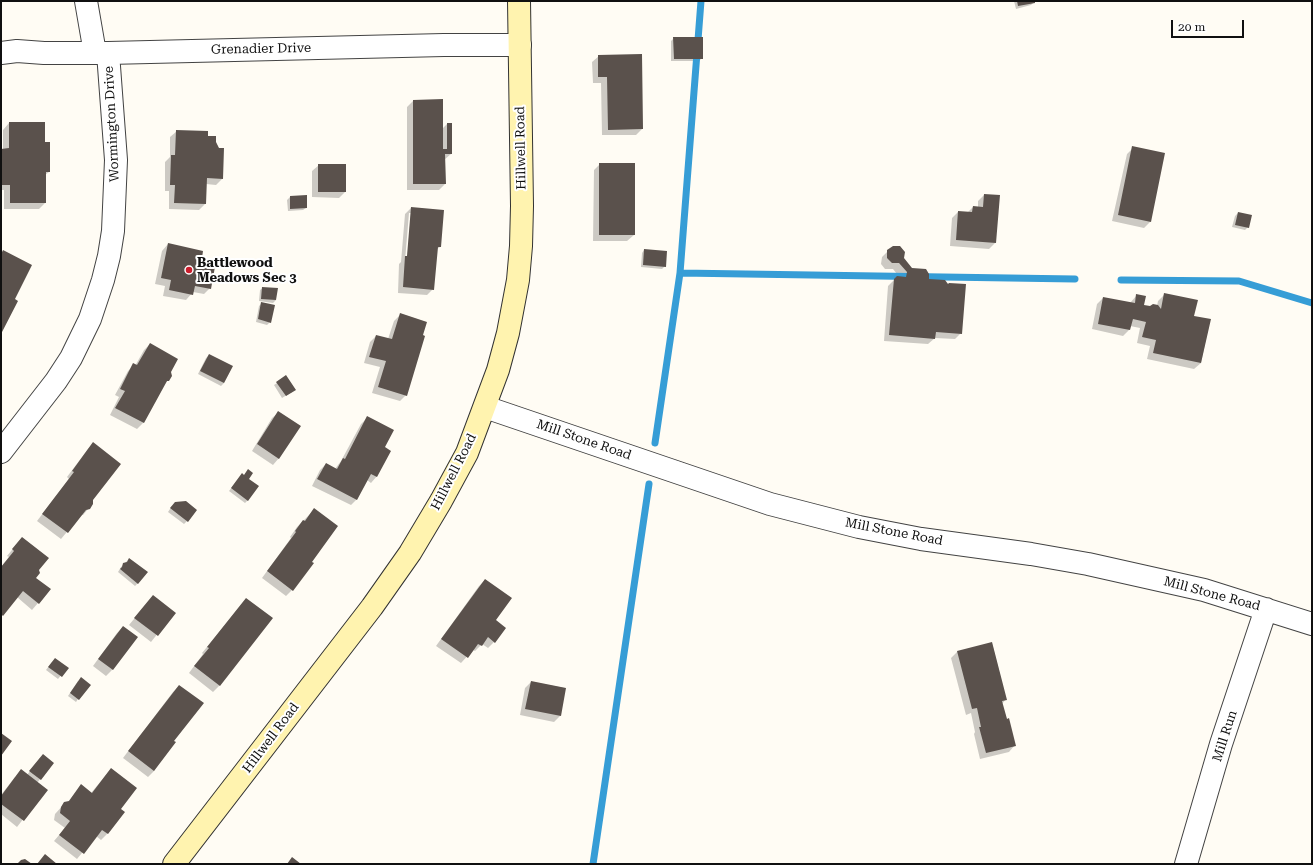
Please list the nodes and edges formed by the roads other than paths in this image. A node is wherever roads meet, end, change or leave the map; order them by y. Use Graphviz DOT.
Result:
graph roads {
  1 [pos="86,1"];
  2 [pos="519,1"];
  3 [pos="520,45"];
  4 [pos="1,53"];
  5 [pos="101,53"];
  6 [pos="485,407"];
  7 [pos="1,452"];
  8 [pos="1266,608"];
  9 [pos="1312,624"];
  10 [pos="174,864"];
  11 [pos="1186,864"];
  1 -- 5 [label="street, Wormington Drive"];
  2 -- 3 [label="street, Hillwell Road"];
  3 -- 5 [label="street, Grenadier Drive"];
  3 -- 6 [label="street, Hillwell Road"];
  4 -- 5 [label="street, Grenadier Drive"];
  5 -- 7 [label="street, Wormington Drive"];
  6 -- 8 [label="street, Mill Stone Road"];
  6 -- 10 [label="street, Hillwell Road"];
  8 -- 9 [label="street, Mill Stone Road"];
  8 -- 11 [label="street, Mill Run"];
}
